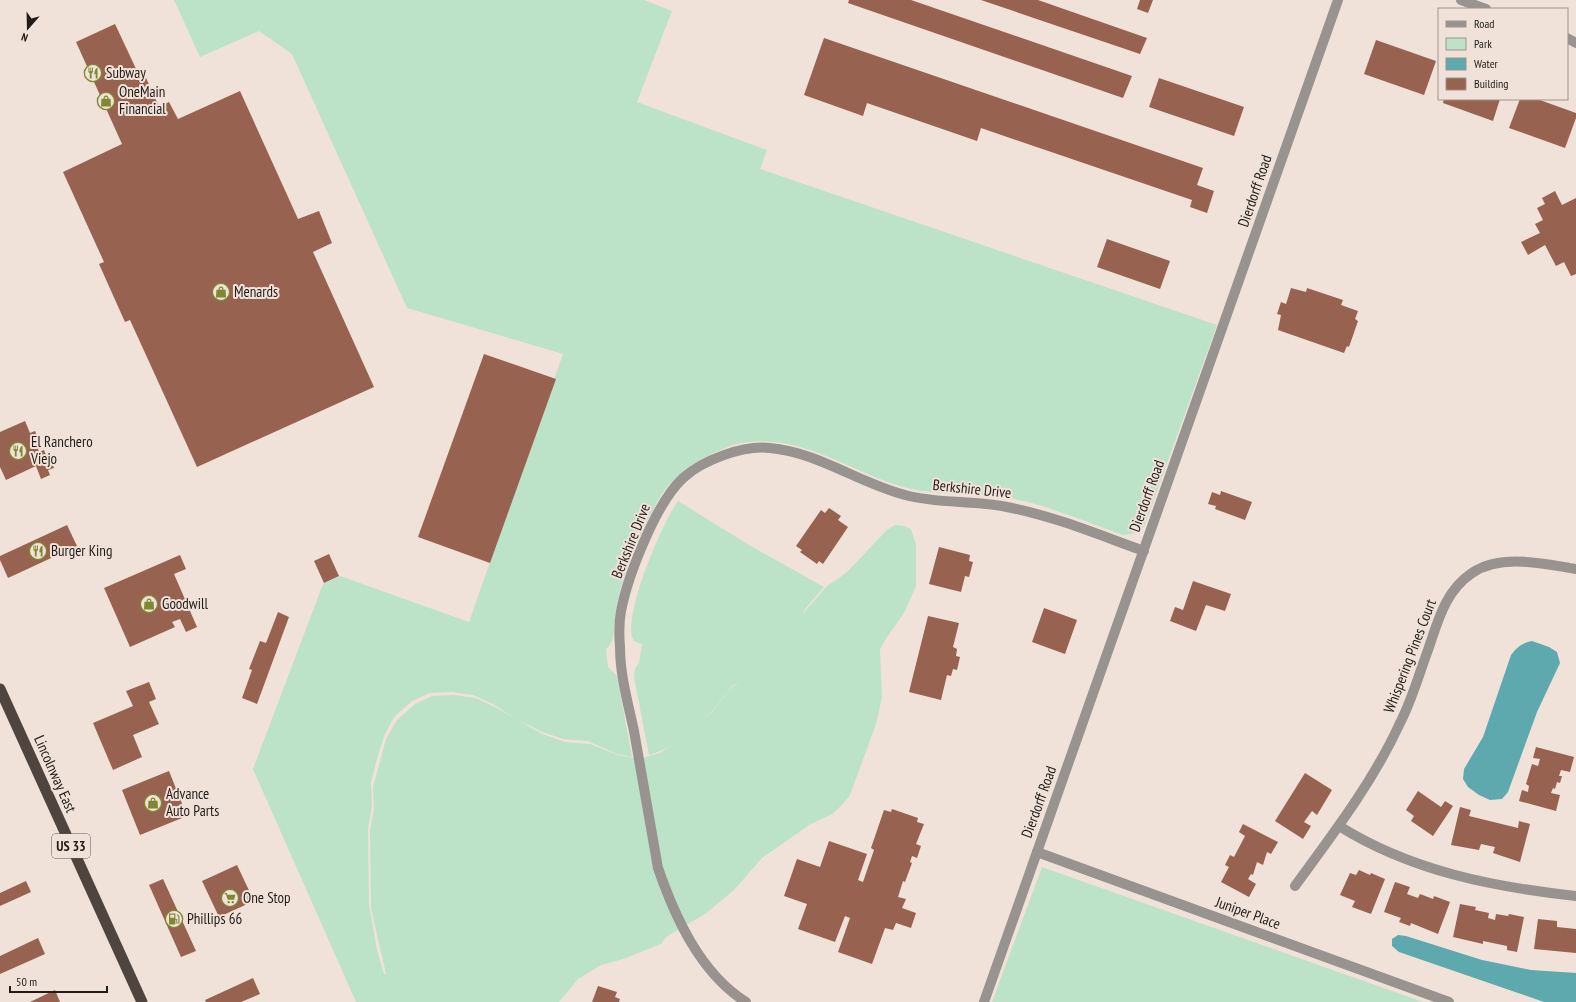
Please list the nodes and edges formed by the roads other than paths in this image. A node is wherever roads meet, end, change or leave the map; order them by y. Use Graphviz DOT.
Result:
graph roads {
  1 [pos="1338,0"];
  2 [pos="1461,0"];
  3 [pos="1483,8"];
  4 [pos="1144,551"];
  5 [pos="1576,569"];
  6 [pos="0,689"];
  7 [pos="1339,826"];
  8 [pos="1037,852"];
  9 [pos="1295,886"];
  10 [pos="1576,896"];
  11 [pos="742,1001"];
  12 [pos="142,1002"];
  13 [pos="984,1002"];
  14 [pos="1449,1002"];
  1 -- 4 [label="street, Dierdorff Road"];
  2 -- 3 [label="street"];
  4 -- 8 [label="street, Dierdorff Road"];
  4 -- 11 [label="street, Berkshire Drive"];
  5 -- 7 [label="street, Whispering Pines Court"];
  6 -- 12 [label="highway, Lincolnway East / US 33"];
  7 -- 9 [label="street, Whispering Pines Court"];
  7 -- 10 [label="street"];
  8 -- 13 [label="street, Dierdorff Road"];
  8 -- 14 [label="street, Juniper Place"];
}
